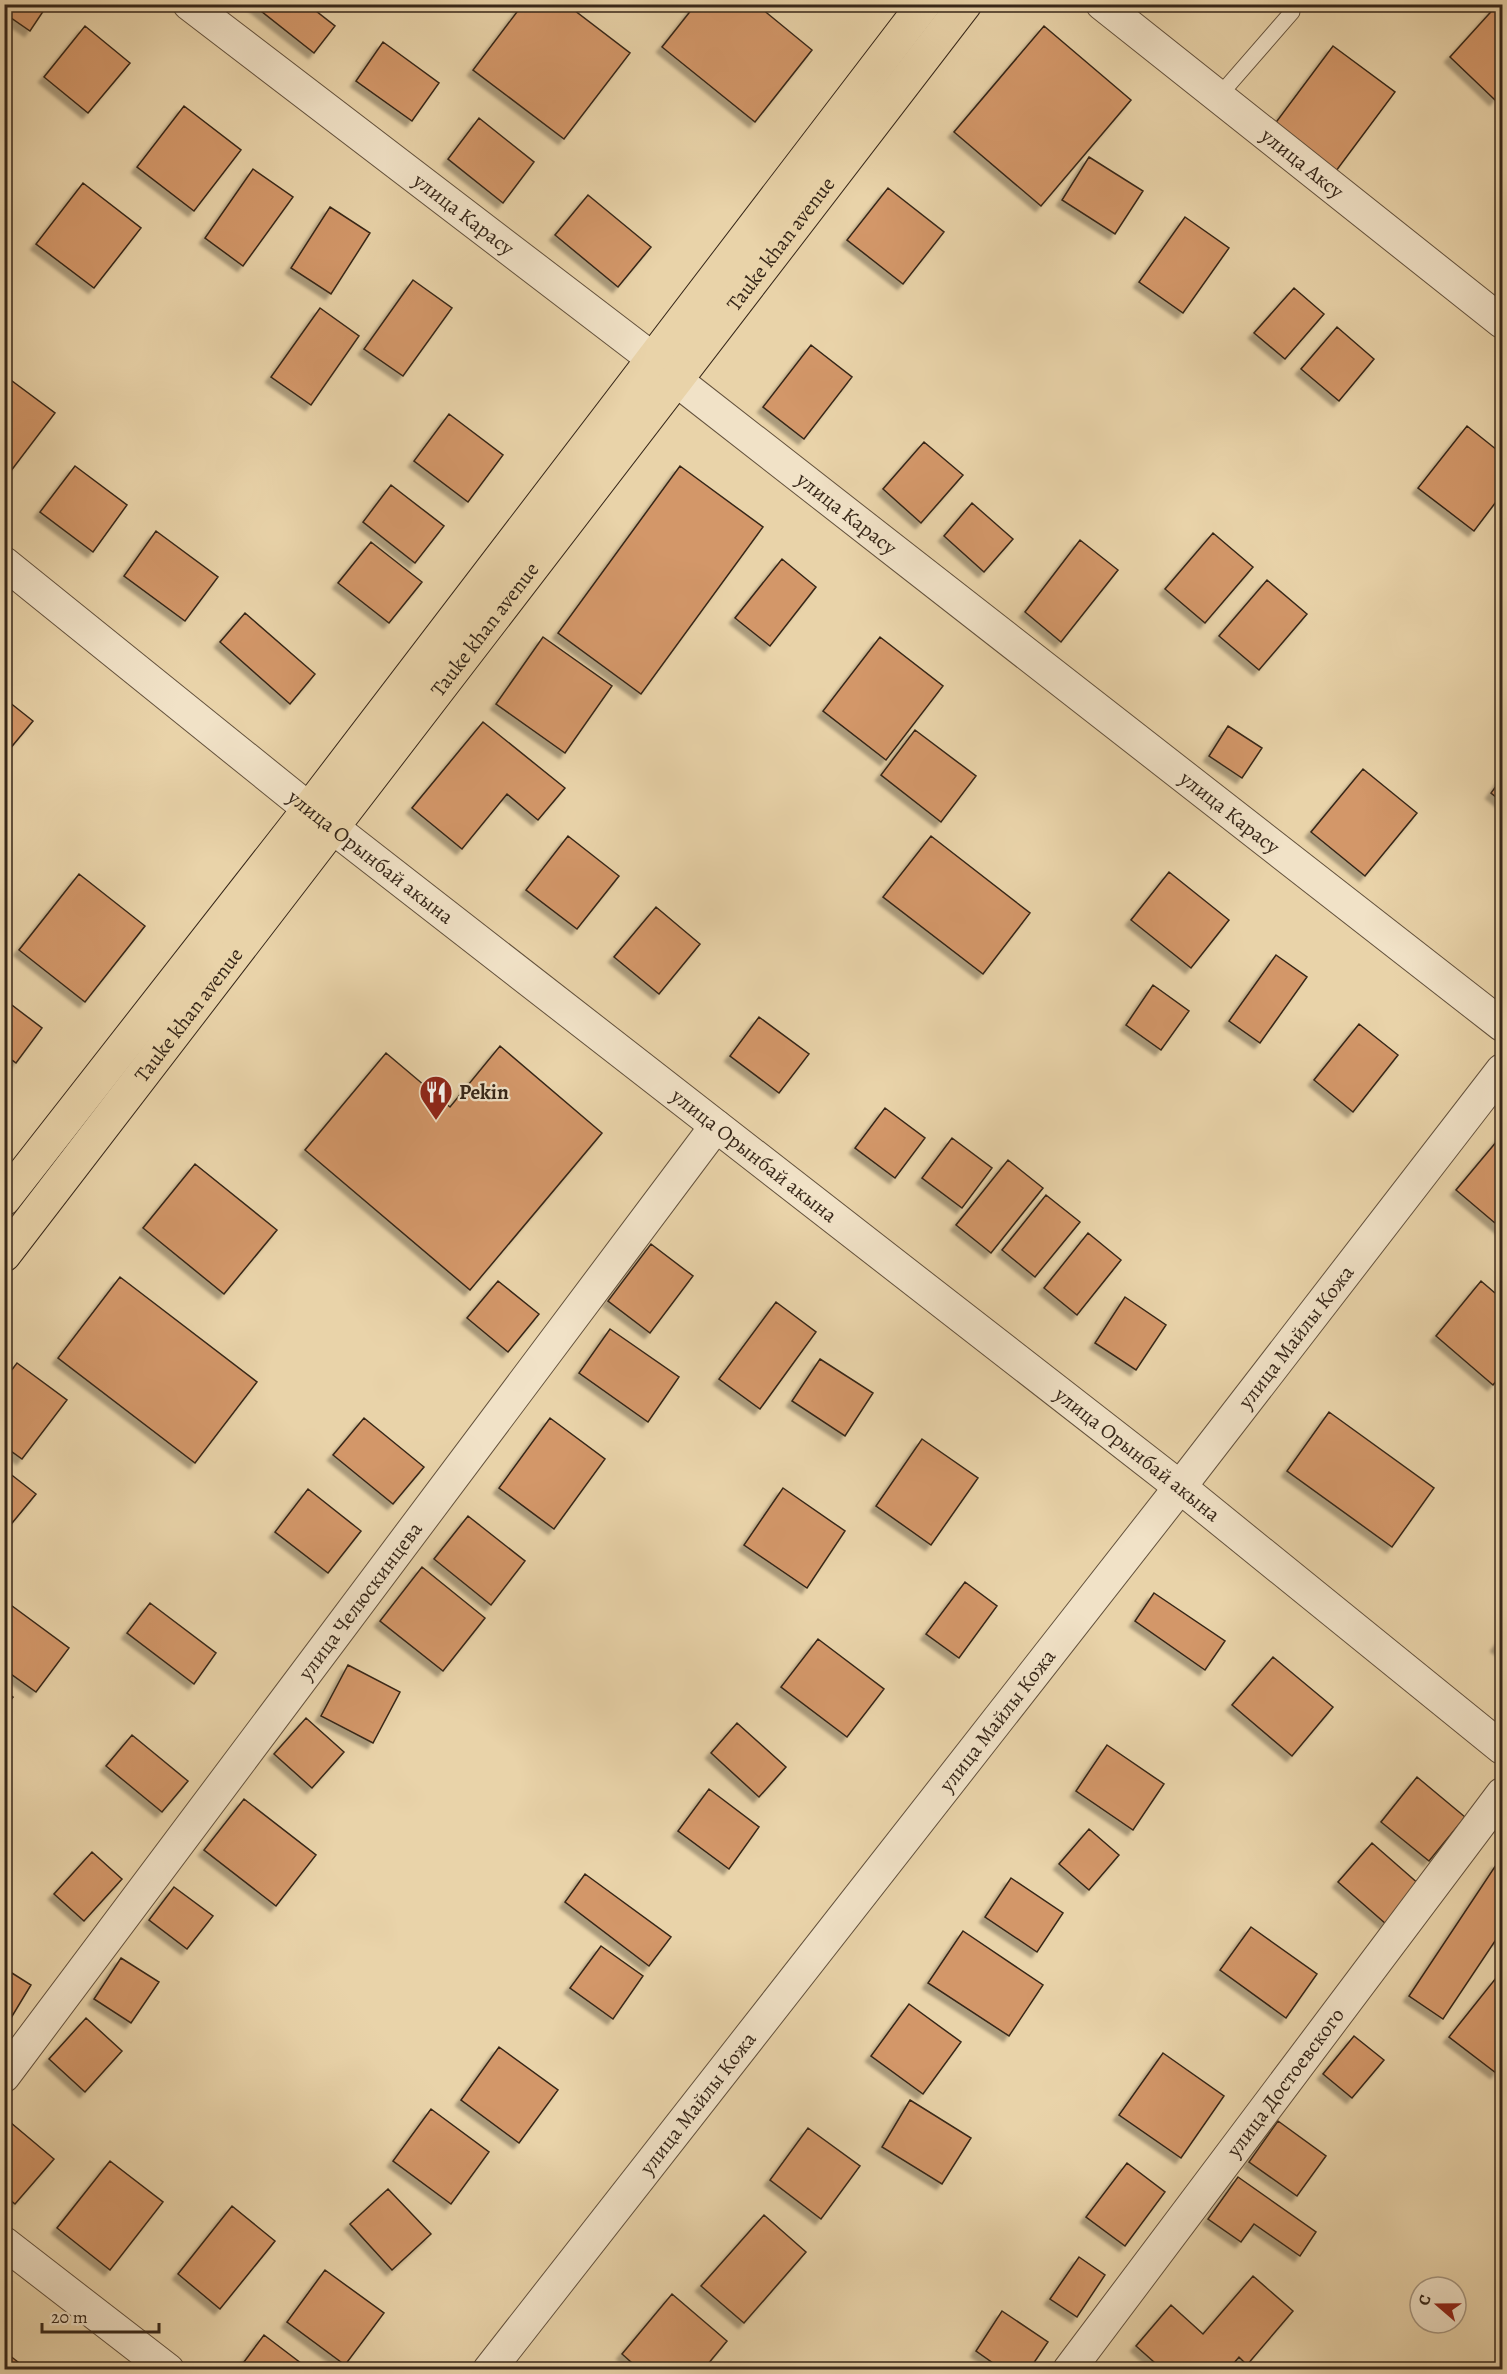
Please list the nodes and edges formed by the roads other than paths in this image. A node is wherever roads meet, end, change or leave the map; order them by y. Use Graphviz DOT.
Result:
graph roads {
  1 [pos="189,4"];
  2 [pos="924,4"];
  3 [pos="965,4"];
  4 [pos="1102,4"];
  5 [pos="1292,12"];
  6 [pos="1218,96"];
  7 [pos="1503,322"];
  8 [pos="665,369"];
  9 [pos="4,563"];
  10 [pos="321,818"];
  11 [pos="1503,1024"];
  12 [pos="1503,1070"];
  13 [pos="716,1126"];
  14 [pos="4,1199"];
  15 [pos="4,1255"];
  16 [pos="1180,1487"];
  17 [pos="1503,1748"];
  18 [pos="1503,1794"];
  19 [pos="4,2076"];
  20 [pos="4,2243"];
  21 [pos="168,2370"];
  22 [pos="489,2370"];
  23 [pos="1069,2370"];
  1 -- 8 [label="street, улица Карасу"];
  2 -- 8 [label="main road, Tauke khan avenue"];
  3 -- 8 [label="main road, Tauke khan avenue"];
  4 -- 6 [label="street, улица Аксу"];
  5 -- 6 [label="lane"];
  6 -- 7 [label="street, улица Аксу"];
  8 -- 10 [label="main road, Tauke khan avenue"];
  8 -- 11 [label="street, улица Карасу"];
  9 -- 10 [label="street, улица Орынбай акына"];
  10 -- 13 [label="street, улица Орынбай акына"];
  10 -- 14 [label="main road, Tauke khan avenue"];
  10 -- 15 [label="main road, Tauke khan avenue"];
  12 -- 16 [label="street, улица Майлы Кожа"];
  13 -- 16 [label="street, улица Орынбай акына"];
  13 -- 19 [label="street, улица Челюскинцева"];
  16 -- 17 [label="street, улица Орынбай акына"];
  16 -- 22 [label="street, улица Майлы Кожа"];
  18 -- 23 [label="street, улица Достоевского"];
  20 -- 21 [label="street"];
}
